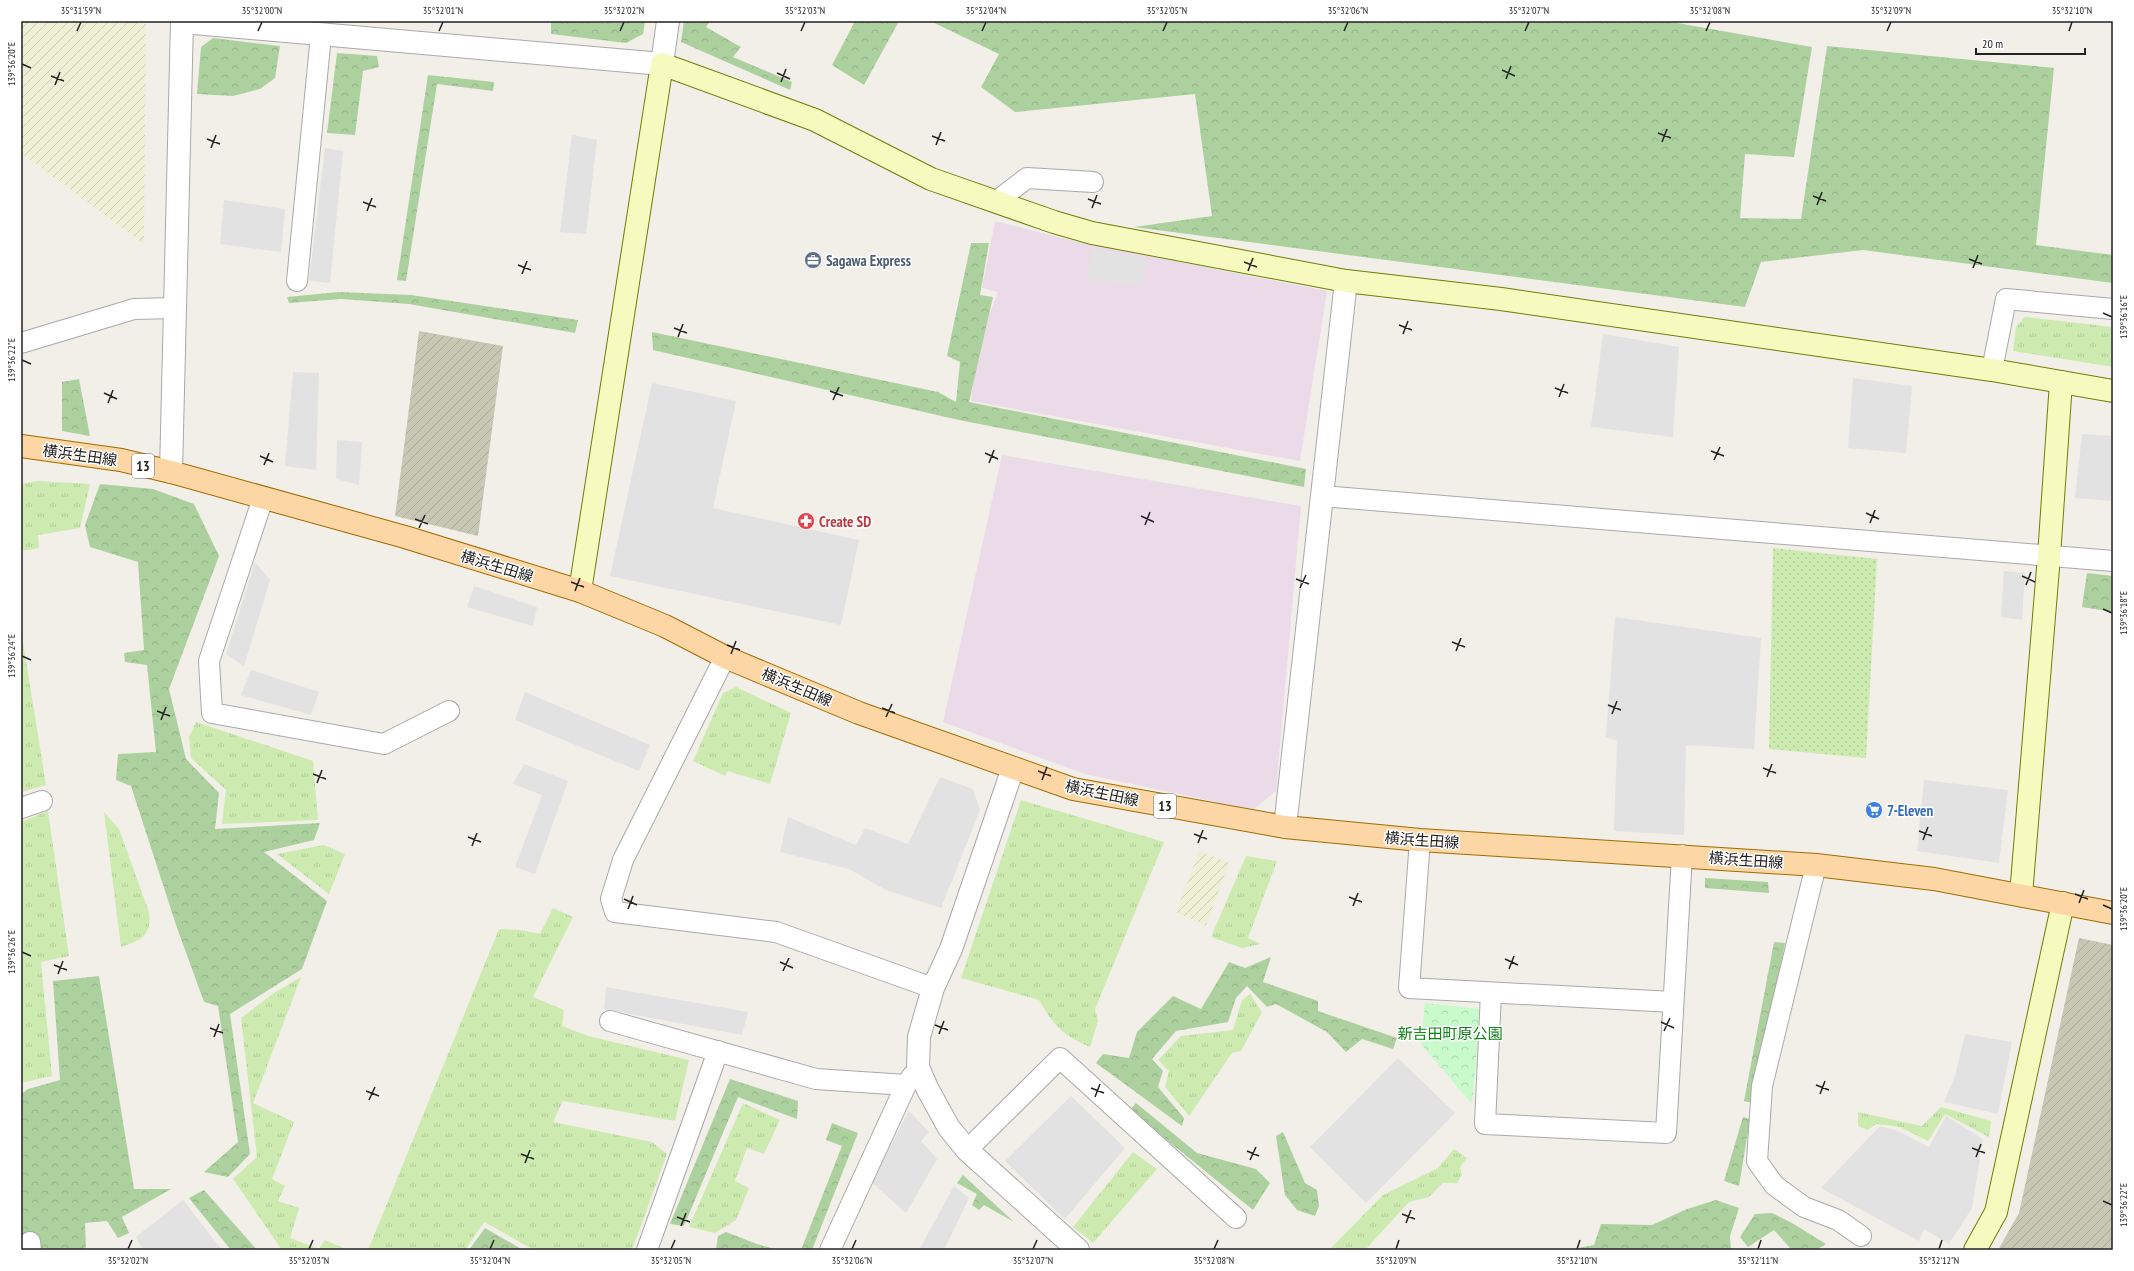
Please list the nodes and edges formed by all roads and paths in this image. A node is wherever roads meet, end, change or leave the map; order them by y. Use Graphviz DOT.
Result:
graph roads {
  1 [pos="182,21"];
  2 [pos="668,21"];
  3 [pos="321,35"];
  4 [pos="662,64"];
  5 [pos="1093,182"];
  6 [pos="997,201"];
  7 [pos="296,281"];
  8 [pos="1346,281"];
  9 [pos="175,308"];
  10 [pos="2113,310"];
  11 [pos="21,343"];
  12 [pos="1992,370"];
  13 [pos="2061,382"];
  14 [pos="2113,391"];
  15 [pos="21,446"];
  16 [pos="171,472"];
  17 [pos="1322,496"];
  18 [pos="263,498"];
  19 [pos="2049,556"];
  20 [pos="2113,561"];
  21 [pos="580,591"];
  22 [pos="725,657"];
  23 [pos="449,711"];
  24 [pos="1013,768"];
  25 [pos="42,801"];
  26 [pos="21,808"];
  27 [pos="1285,827"];
  28 [pos="1420,840"];
  29 [pos="1682,855"];
  30 [pos="1816,865"];
  31 [pos="2021,895"];
  32 [pos="2063,903"];
  33 [pos="2113,913"];
  34 [pos="933,988"];
  35 [pos="1491,993"];
  36 [pos="1673,1002"];
  37 [pos="610,1021"];
  38 [pos="718,1051"];
  39 [pos="912,1076"];
  40 [pos="966,1150"];
  41 [pos="1236,1218"];
  42 [pos="1861,1236"];
  43 [pos="646,1250"];
  44 [pos="830,1250"];
  45 [pos="1078,1250"];
  46 [pos="1975,1250"];
  1 -- 3 [label="street"];
  1 -- 9 [label="street"];
  2 -- 4 [label="street"];
  3 -- 4 [label="street"];
  3 -- 7 [label="lane"];
  4 -- 6 [label="street"];
  4 -- 21 [label="street"];
  5 -- 6 [label="lane"];
  6 -- 8 [label="street"];
  8 -- 12 [label="street"];
  8 -- 17 [label="street"];
  9 -- 11 [label="lane"];
  9 -- 16 [label="street"];
  10 -- 12 [label="lane"];
  12 -- 13 [label="street"];
  13 -- 14 [label="street"];
  13 -- 19 [label="street"];
  15 -- 16 [label="main road, 横浜生田線 / 13"];
  16 -- 18 [label="main road, 横浜生田線 / 13"];
  17 -- 19 [label="lane"];
  17 -- 27 [label="street"];
  18 -- 21 [label="main road, 横浜生田線 / 13"];
  18 -- 23 [label="lane"];
  19 -- 20 [label="lane"];
  19 -- 31 [label="street"];
  21 -- 22 [label="main road, 横浜生田線 / 13"];
  22 -- 24 [label="main road, 横浜生田線 / 13"];
  22 -- 34 [label="lane"];
  24 -- 27 [label="main road, 横浜生田線 / 13"];
  24 -- 34 [label="street"];
  25 -- 26 [label="lane"];
  27 -- 28 [label="main road, 横浜生田線 / 13"];
  28 -- 29 [label="main road, 横浜生田線 / 13"];
  28 -- 35 [label="lane"];
  29 -- 30 [label="main road, 横浜生田線 / 13"];
  29 -- 36 [label="lane"];
  30 -- 31 [label="main road, 横浜生田線 / 13"];
  30 -- 42 [label="lane"];
  31 -- 32 [label="main road, 横浜生田線 / 13"];
  32 -- 33 [label="main road, 横浜生田線 / 13"];
  32 -- 46 [label="street"];
  34 -- 39 [label="street"];
  35 -- 36 [label="lane"];
  35 -- 36 [label="lane"];
  37 -- 38 [label="lane"];
  38 -- 39 [label="lane"];
  38 -- 43 [label="lane"];
  39 -- 40 [label="street"];
  39 -- 44 [label="lane"];
  40 -- 41 [label="lane"];
  40 -- 45 [label="street"];
}
